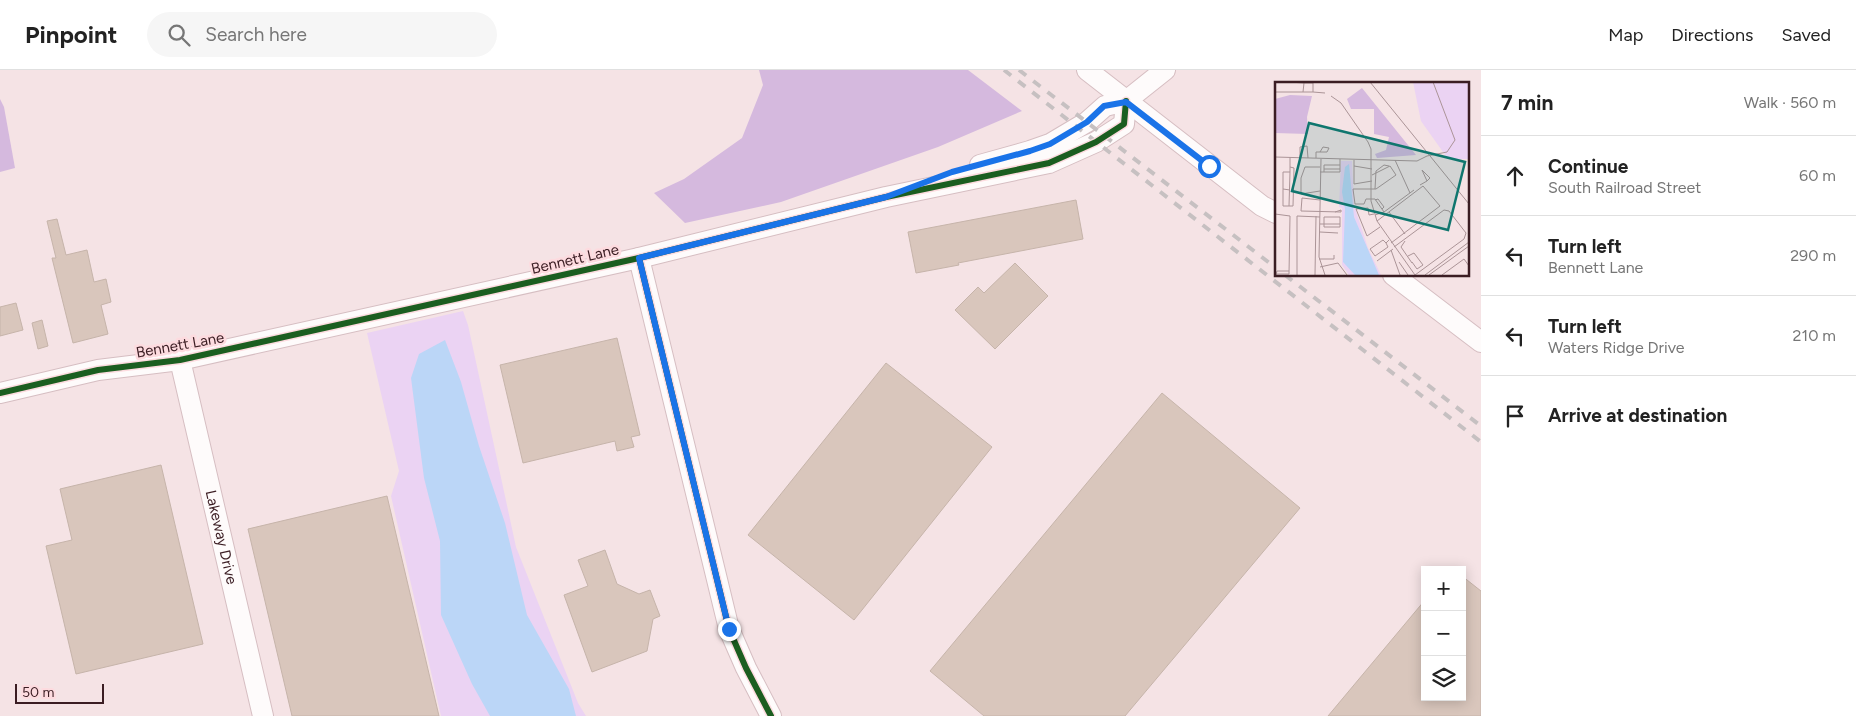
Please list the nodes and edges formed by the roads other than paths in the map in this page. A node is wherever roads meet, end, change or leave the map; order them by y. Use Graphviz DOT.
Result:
graph roads {
  1 [pos="1087,70"];
  2 [pos="1165,70"];
  3 [pos="1126,102"];
  4 [pos="1275,212"];
  5 [pos="639,258"];
  6 [pos="1394,276"];
  7 [pos="1481,342"];
  8 [pos="180,360"];
  9 [pos="0,393"];
  10 [pos="263,716"];
  11 [pos="771,716"];
  1 -- 3 [label="street"];
  2 -- 3 [label="street, Bennett Lane"];
  3 -- 4 [label="street"];
  3 -- 5 [label="street, Bennett Lane"];
  5 -- 8 [label="street, Bennett Lane"];
  5 -- 11 [label="street"];
  6 -- 7 [label="street"];
  8 -- 9 [label="street, Bennett Lane"];
  8 -- 10 [label="street, Lakeway Drive"];
}
